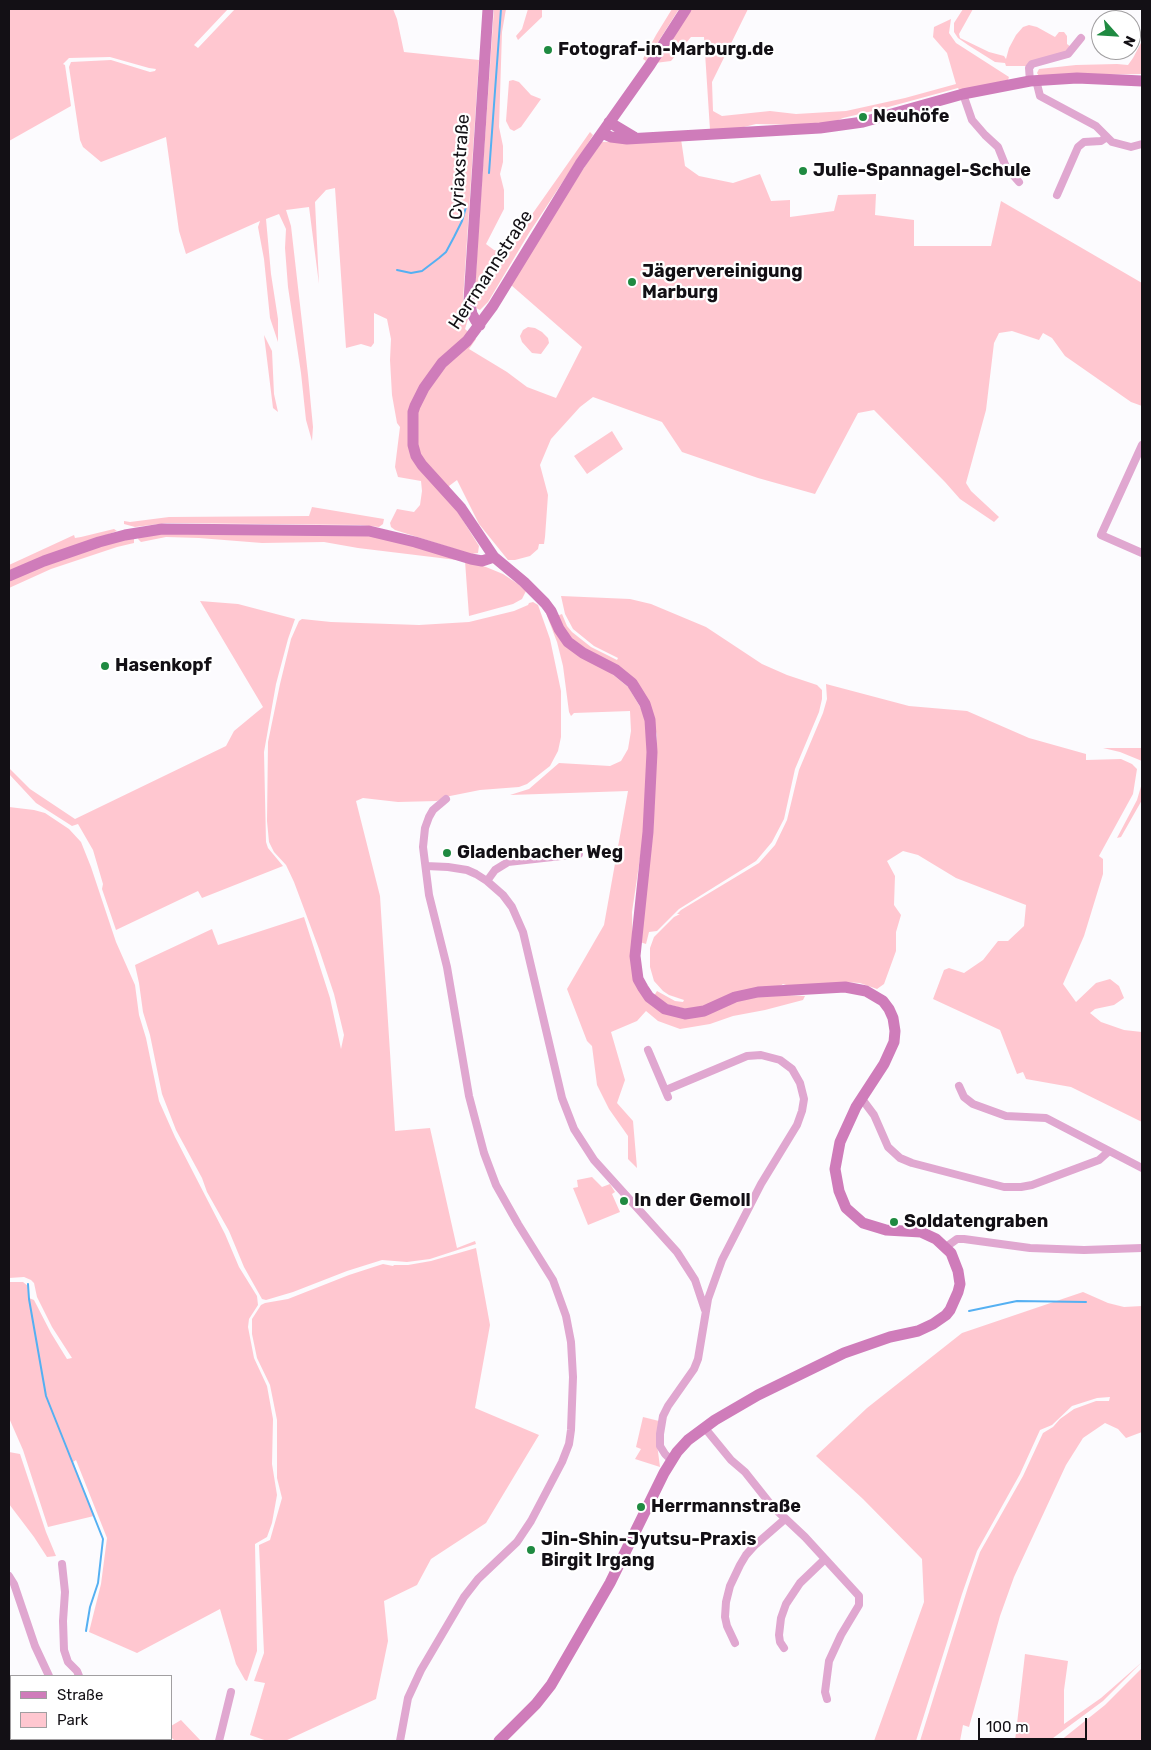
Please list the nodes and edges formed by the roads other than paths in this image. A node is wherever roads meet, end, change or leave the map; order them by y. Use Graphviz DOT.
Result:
graph roads {
  1 [pos="488,9"];
  2 [pos="686,9"];
  3 [pos="1080,38"];
  4 [pos="1033,81"];
  5 [pos="1142,81"];
  6 [pos="963,94"];
  7 [pos="609,122"];
  8 [pos="602,133"];
  9 [pos="1107,137"];
  10 [pos="635,138"];
  11 [pos="1142,144"];
  12 [pos="1019,182"];
  13 [pos="1057,195"];
  14 [pos="480,325"];
  15 [pos="1142,446"];
  16 [pos="1142,553"];
  17 [pos="494,557"];
  18 [pos="9,576"];
  19 [pos="446,799"];
  20 [pos="578,854"];
  21 [pos="426,866"];
  22 [pos="488,881"];
  23 [pos="648,1050"];
  24 [pos="959,1086"];
  25 [pos="862,1099"];
  26 [pos="1108,1152"];
  27 [pos="1142,1168"];
  28 [pos="946,1247"];
  29 [pos="1142,1248"];
  30 [pos="706,1312"];
  31 [pos="704,1427"];
  32 [pos="671,1460"];
  33 [pos="785,1519"];
  34 [pos="825,1559"];
  35 [pos="62,1564"];
  36 [pos="9,1576"];
  37 [pos="735,1643"];
  38 [pos="784,1648"];
  39 [pos="49,1675"];
  40 [pos="79,1675"];
  41 [pos="231,1692"];
  42 [pos="828,1699"];
  43 [pos="219,1741"];
  44 [pos="400,1741"];
  45 [pos="499,1741"];
  1 -- 14 [label="street, Cyriaxstraße"];
  2 -- 7 [label="street, Herrmannstraße"];
  3 -- 4 [label="street"];
  4 -- 5 [label="street"];
  4 -- 6 [label="street"];
  4 -- 9 [label="street"];
  6 -- 10 [label="street"];
  6 -- 12 [label="street"];
  7 -- 8 [label="street, Herrmannstraße"];
  7 -- 10 [label="street"];
  8 -- 10 [label="street"];
  8 -- 14 [label="street, Herrmannstraße"];
  9 -- 11 [label="street"];
  9 -- 13 [label="street"];
  14 -- 17 [label="street, Herrmannstraße"];
  15 -- 16 [label="street"];
  17 -- 18 [label="street"];
  17 -- 25 [label="street, Herrmannstraße"];
  19 -- 21 [label="street"];
  20 -- 22 [label="street"];
  21 -- 22 [label="street"];
  21 -- 44 [label="street"];
  22 -- 30 [label="street"];
  23 -- 30 [label="street"];
  24 -- 26 [label="street"];
  25 -- 26 [label="street"];
  25 -- 28 [label="street, Herrmannstraße"];
  26 -- 27 [label="street"];
  28 -- 29 [label="street"];
  28 -- 31 [label="street"];
  30 -- 32 [label="street"];
  31 -- 32 [label="street"];
  31 -- 33 [label="street"];
  32 -- 45 [label="street"];
  33 -- 34 [label="street"];
  33 -- 37 [label="street"];
  34 -- 38 [label="street"];
  34 -- 42 [label="street"];
  35 -- 40 [label="street"];
  36 -- 39 [label="street"];
  41 -- 43 [label="street"];
}
